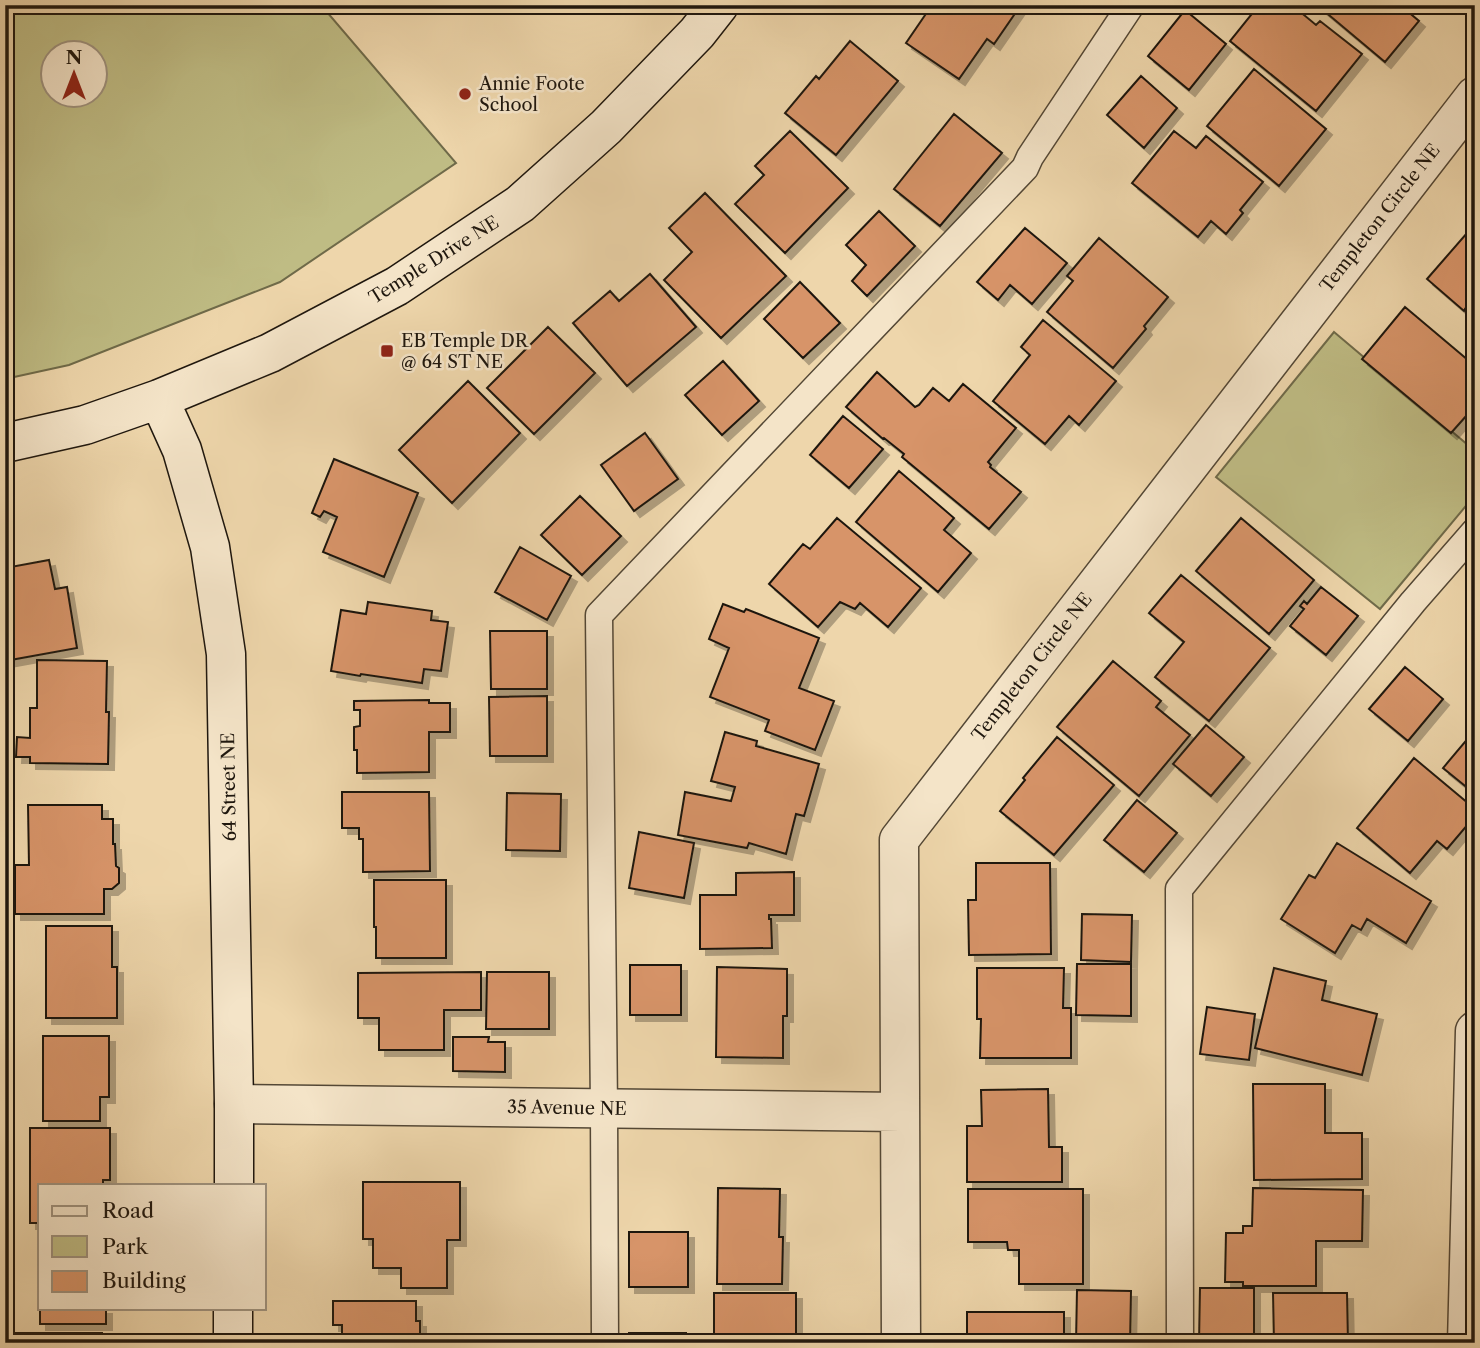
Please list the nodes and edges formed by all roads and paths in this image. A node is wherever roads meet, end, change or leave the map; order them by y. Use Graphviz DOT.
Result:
graph roads {
  1 [pos="719,5"];
  2 [pos="1131,5"];
  3 [pos="1475,96"];
  4 [pos="159,399"];
  5 [pos="5,443"];
  6 [pos="1475,531"];
  7 [pos="1475,1031"];
  8 [pos="234,1104"];
  9 [pos="604,1109"];
  10 [pos="900,1112"];
  11 [pos="233,1184"];
  12 [pos="233,1310"];
  13 [pos="233,1343"];
  14 [pos="605,1343"];
  15 [pos="901,1343"];
  16 [pos="1180,1343"];
  17 [pos="1467,1343"];
  1 -- 4 [label="street, Temple Drive NE"];
  2 -- 9 [label="lane"];
  3 -- 10 [label="street, Templeton Circle NE"];
  4 -- 5 [label="street, Temple Drive NE"];
  4 -- 8 [label="street, 64 Street NE"];
  6 -- 16 [label="lane"];
  7 -- 17 [label="street"];
  8 -- 9 [label="street, 35 Avenue NE"];
  8 -- 11 [label="street, 64 Street NE"];
  9 -- 10 [label="street, 35 Avenue NE"];
  9 -- 14 [label="lane"];
  10 -- 15 [label="street, Templeton Circle NE"];
  12 -- 13 [label="street"];
}
